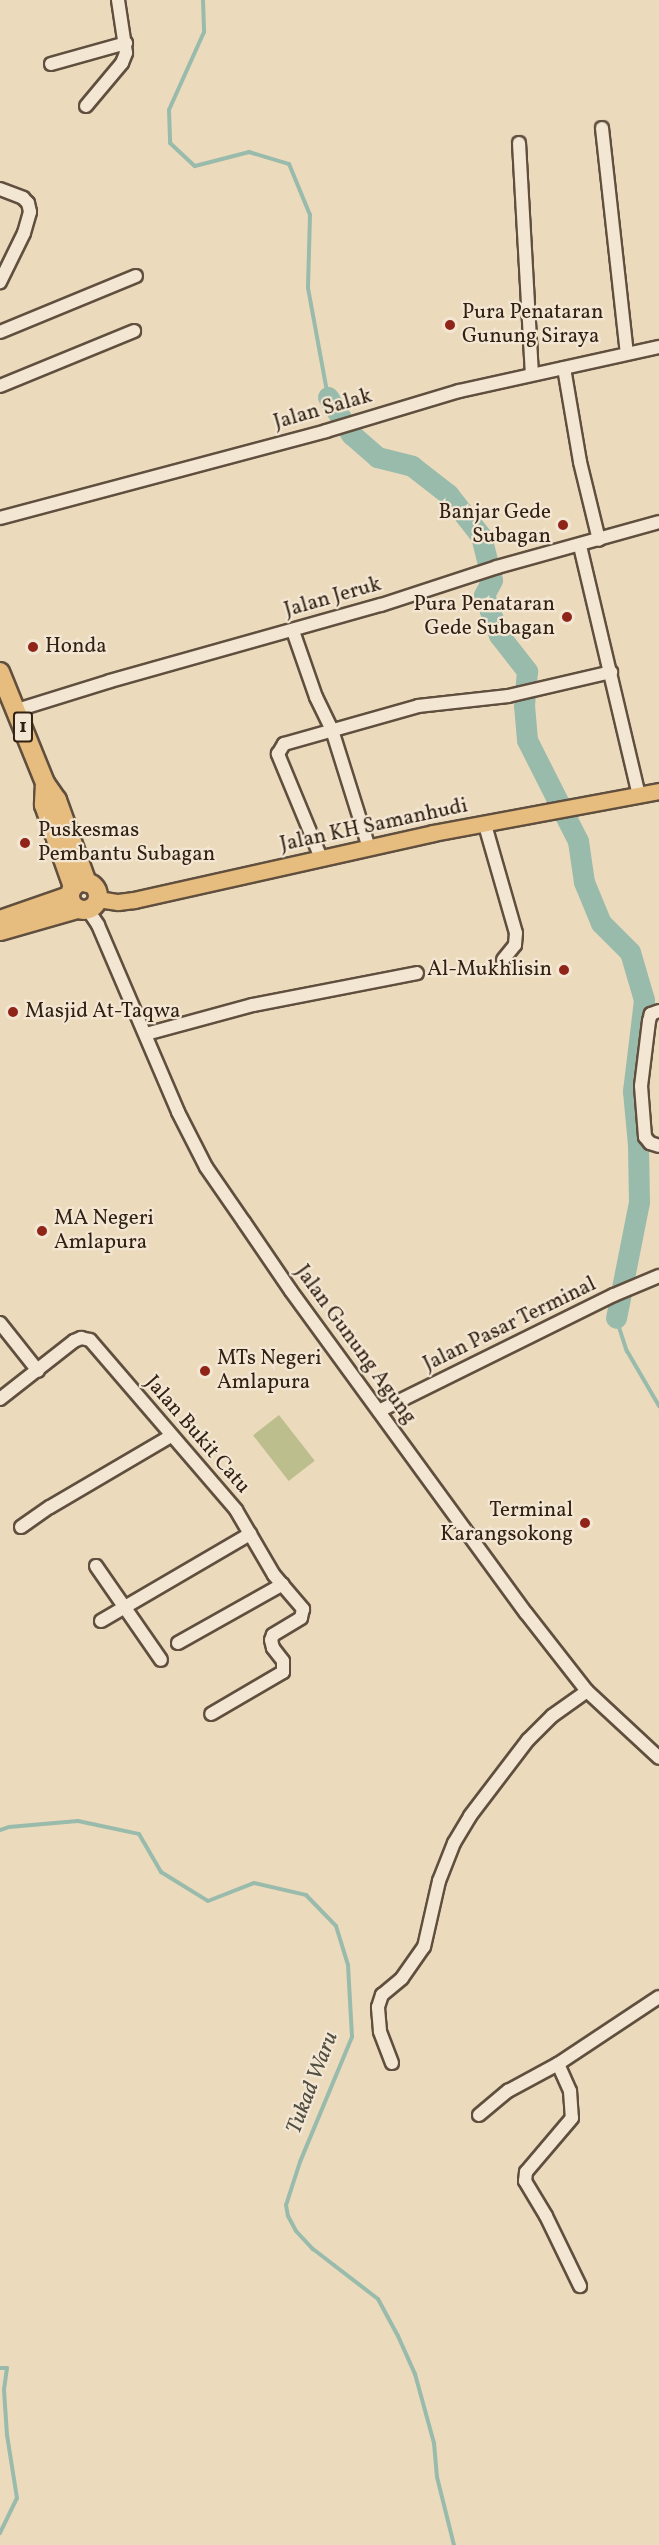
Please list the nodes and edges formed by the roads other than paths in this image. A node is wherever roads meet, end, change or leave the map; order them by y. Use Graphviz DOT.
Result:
graph roads {
  1 [pos="118,0"];
  2 [pos="126,44"];
  3 [pos="51,64"];
  4 [pos="86,106"];
  5 [pos="602,128"];
  6 [pos="519,143"];
  7 [pos="0,189"];
  8 [pos="136,276"];
  9 [pos="0,282"];
  10 [pos="134,331"];
  11 [pos="0,332"];
  12 [pos="659,347"];
  13 [pos="627,352"];
  14 [pos="564,368"];
  15 [pos="532,374"];
  16 [pos="0,386"];
  17 [pos="0,518"];
  18 [pos="659,522"];
  19 [pos="599,540"];
  20 [pos="579,546"];
  21 [pos="293,630"];
  22 [pos="0,672"];
  23 [pos="611,672"];
  24 [pos="17,710"];
  25 [pos="332,730"];
  26 [pos="659,791"];
  27 [pos="639,796"];
  28 [pos="485,825"];
  29 [pos="369,849"];
  30 [pos="321,858"];
  31 [pos="82,897"];
  32 [pos="0,920"];
  33 [pos="0,931"];
  34 [pos="503,960"];
  35 [pos="417,973"];
  36 [pos="659,1011"];
  37 [pos="146,1034"];
  38 [pos="659,1146"];
  39 [pos="659,1276"];
  40 [pos="0,1323"];
  41 [pos="38,1371"];
  42 [pos="0,1399"];
  43 [pos="379,1412"];
  44 [pos="171,1436"];
  45 [pos="21,1527"];
  46 [pos="250,1534"];
  47 [pos="96,1566"];
  48 [pos="283,1584"];
  49 [pos="124,1607"];
  50 [pos="101,1621"];
  51 [pos="178,1643"];
  52 [pos="160,1660"];
  53 [pos="587,1691"];
  54 [pos="211,1714"];
  55 [pos="658,1755"];
  56 [pos="659,1997"];
  57 [pos="392,2063"];
  58 [pos="558,2064"];
  59 [pos="479,2115"];
  60 [pos="580,2286"];
  1 -- 2 [label="street"];
  2 -- 3 [label="street"];
  2 -- 4 [label="street"];
  5 -- 13 [label="street"];
  6 -- 15 [label="street"];
  7 -- 9 [label="street"];
  8 -- 11 [label="street"];
  10 -- 16 [label="street"];
  12 -- 13 [label="street, Jalan Salak"];
  13 -- 14 [label="street, Jalan Salak"];
  14 -- 15 [label="street, Jalan Salak"];
  14 -- 19 [label="street"];
  15 -- 17 [label="street, Jalan Salak"];
  18 -- 19 [label="street, Jalan Jeruk"];
  19 -- 20 [label="street, Jalan Jeruk"];
  20 -- 21 [label="street, Jalan Jeruk"];
  20 -- 23 [label="street"];
  21 -- 24 [label="street, Jalan Jeruk"];
  21 -- 25 [label="street"];
  22 -- 24 [label="highway, 1"];
  23 -- 25 [label="street"];
  23 -- 27 [label="street"];
  24 -- 31 [label="highway, 1"];
  25 -- 29 [label="street"];
  25 -- 30 [label="street"];
  26 -- 27 [label="main road, Jalan KH Samanhudi"];
  27 -- 28 [label="main road, Jalan KH Samanhudi"];
  28 -- 29 [label="main road, Jalan KH Samanhudi"];
  28 -- 34 [label="street"];
  29 -- 30 [label="main road, Jalan KH Samanhudi"];
  30 -- 31 [label="main road, Jalan KH Samanhudi"];
  31 -- 32 [label="highway"];
  31 -- 33 [label="highway"];
  31 -- 37 [label="street, Jalan Gunung Agung"];
  35 -- 37 [label="street"];
  36 -- 38 [label="street"];
  37 -- 43 [label="street, Jalan Gunung Agung"];
  39 -- 43 [label="street, Jalan Pasar Terminal"];
  40 -- 41 [label="street"];
  41 -- 42 [label="street, Jalan Bukit Catu"];
  41 -- 44 [label="street, Jalan Bukit Catu"];
  43 -- 53 [label="street, Jalan Gunung Agung"];
  44 -- 45 [label="street"];
  44 -- 46 [label="street, Jalan Bukit Catu"];
  46 -- 48 [label="street, Jalan Bukit Catu"];
  46 -- 49 [label="street"];
  47 -- 49 [label="street"];
  48 -- 51 [label="street"];
  48 -- 54 [label="street, Jalan Bukit Catu"];
  49 -- 50 [label="street"];
  49 -- 52 [label="street"];
  53 -- 55 [label="street, Jalan Gunung Agung"];
  53 -- 57 [label="street"];
  56 -- 58 [label="street"];
  58 -- 59 [label="street"];
  58 -- 60 [label="street"];
}
